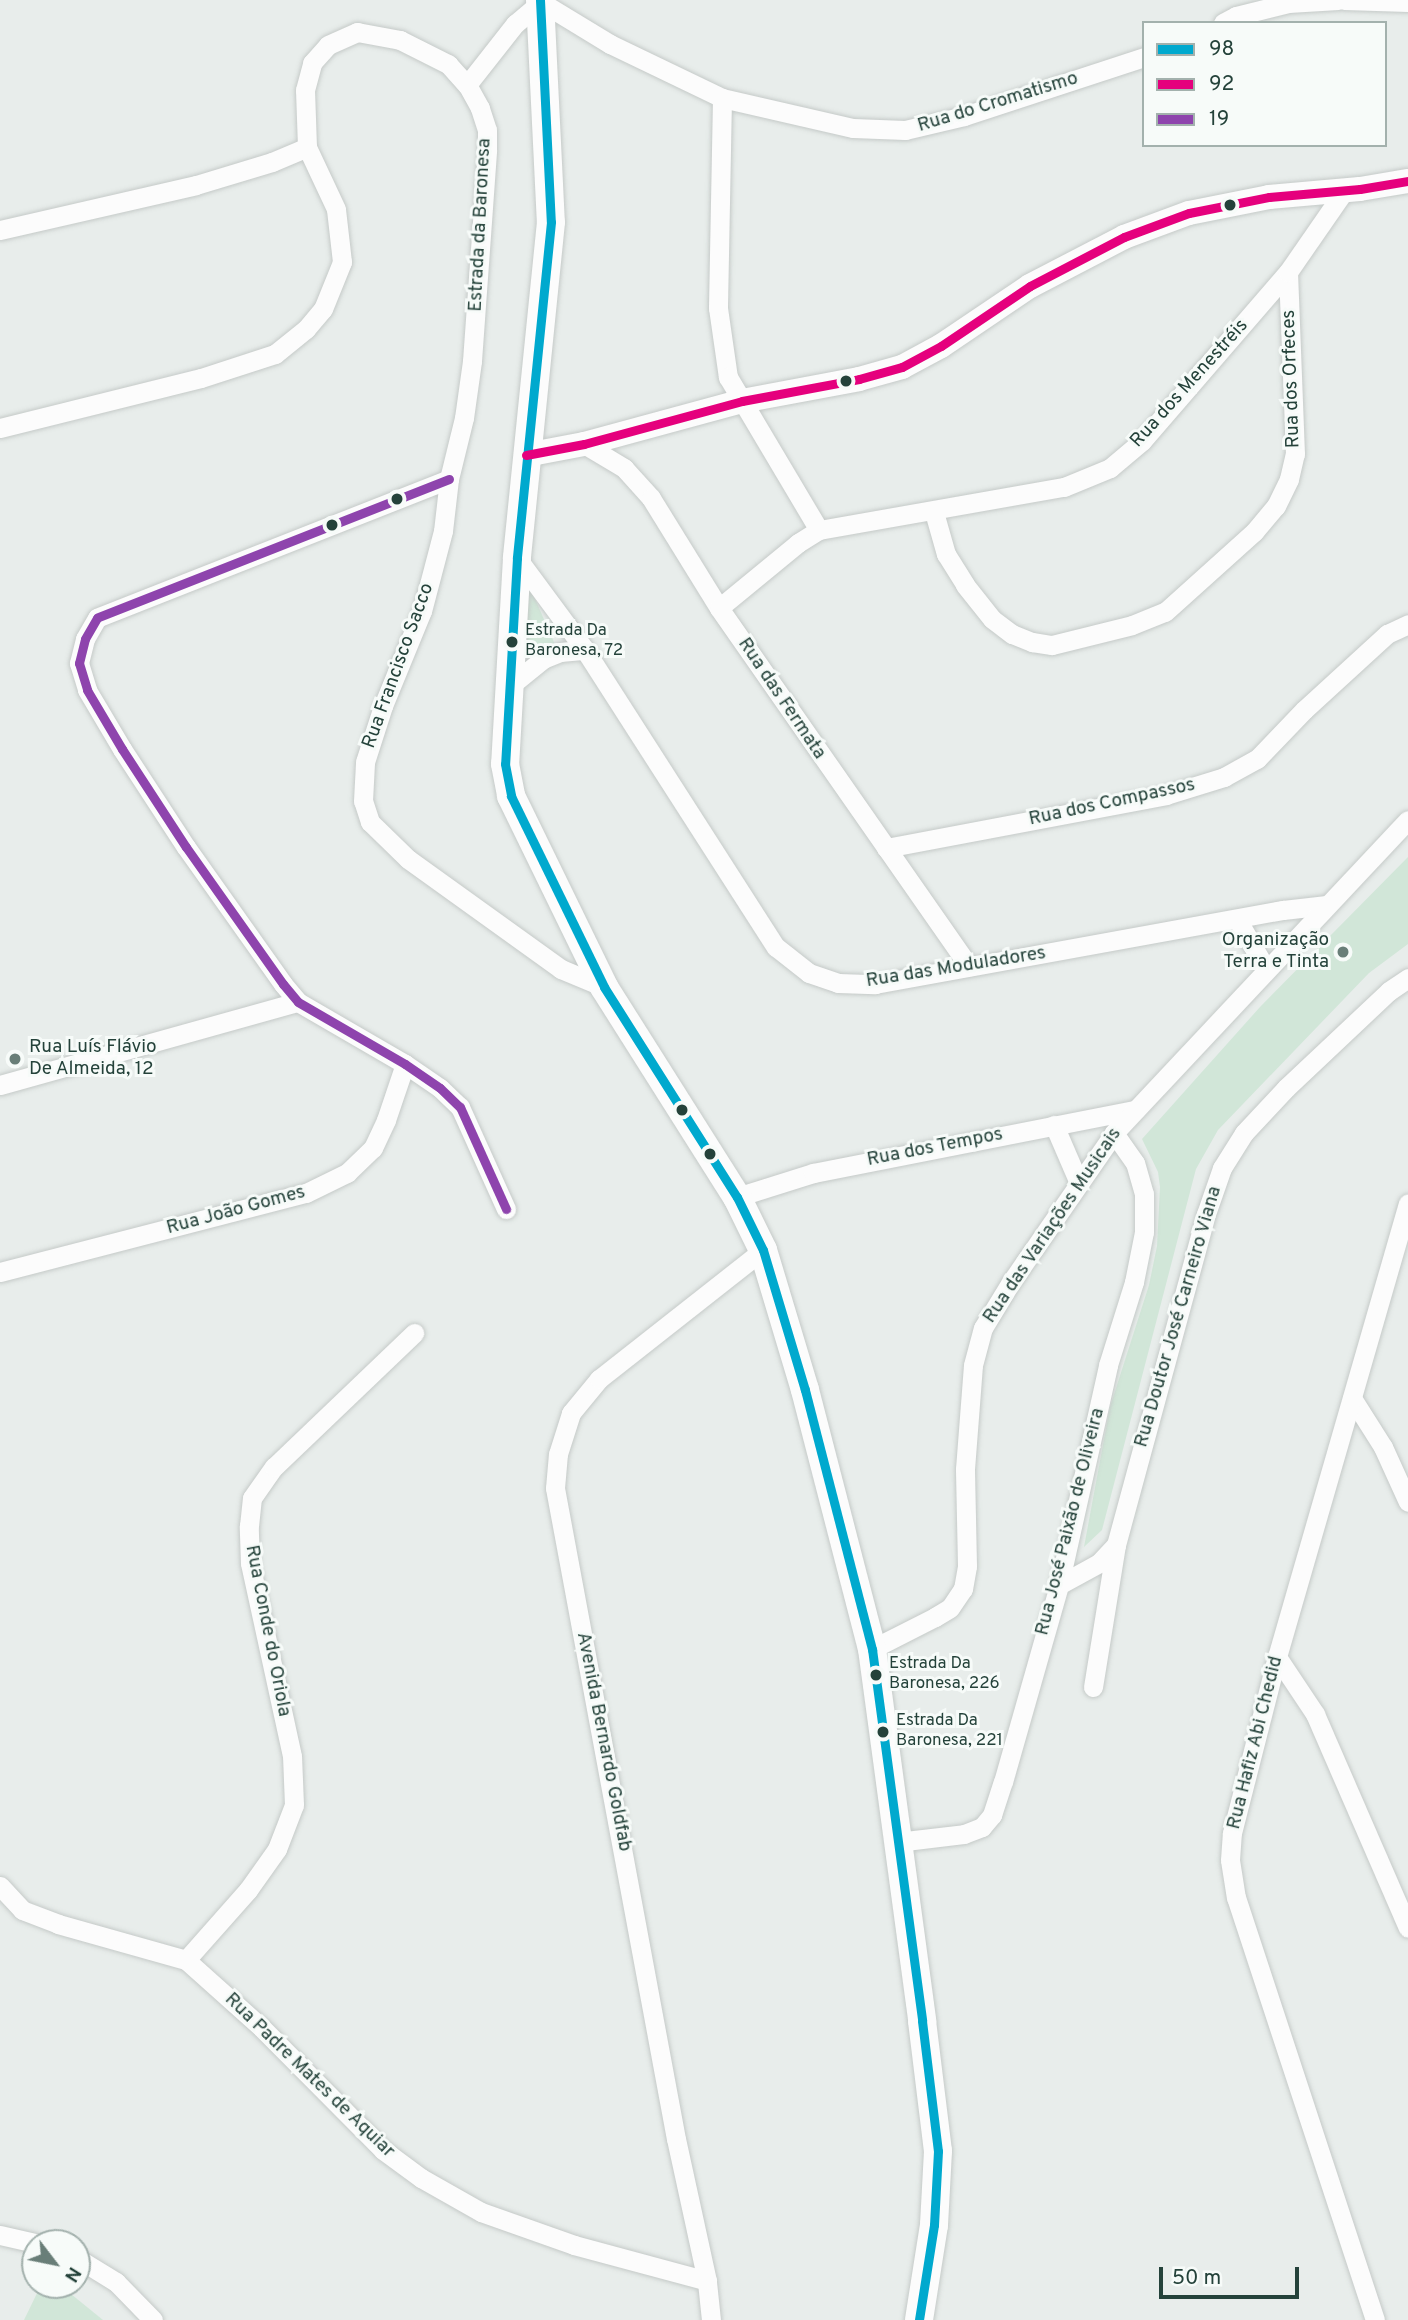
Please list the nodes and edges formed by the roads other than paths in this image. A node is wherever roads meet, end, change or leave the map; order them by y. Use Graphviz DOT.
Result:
graph roads {
  1 [pos="1338,0"];
  2 [pos="1344,0"];
  3 [pos="540,1"];
  4 [pos="1408,2"];
  5 [pos="1230,13"];
  6 [pos="1142,58"];
  7 [pos="467,85"];
  8 [pos="722,98"];
  9 [pos="307,147"];
  10 [pos="1408,181"];
  11 [pos="1344,191"];
  12 [pos="0,230"];
  13 [pos="1288,272"];
  14 [pos="741,401"];
  15 [pos="0,428"];
  16 [pos="584,444"];
  17 [pos="526,455"];
  18 [pos="449,479"];
  19 [pos="934,512"];
  20 [pos="819,530"];
  21 [pos="517,558"];
  22 [pos="719,608"];
  23 [pos="1408,624"];
  24 [pos="585,650"];
  25 [pos="506,689"];
  26 [pos="1408,820"];
  27 [pos="886,848"];
  28 [pos="1328,905"];
  29 [pos="1237,919"];
  30 [pos="969,967"];
  31 [pos="1266,969"];
  32 [pos="1408,978"];
  33 [pos="604,987"];
  34 [pos="298,1002"];
  35 [pos="405,1064"];
  36 [pos="0,1085"];
  37 [pos="1135,1110"];
  38 [pos="1054,1125"];
  39 [pos="1114,1133"];
  40 [pos="1079,1184"];
  41 [pos="737,1197"];
  42 [pos="1408,1204"];
  43 [pos="506,1209"];
  44 [pos="763,1250"];
  45 [pos="0,1272"];
  46 [pos="414,1333"];
  47 [pos="1352,1398"];
  48 [pos="1408,1502"];
  49 [pos="1116,1545"];
  50 [pos="1059,1585"];
  51 [pos="872,1649"];
  52 [pos="1277,1657"];
  53 [pos="1093,1687"];
  54 [pos="897,1842"];
  55 [pos="0,1886"];
  56 [pos="1408,1928"];
  57 [pos="186,1960"];
  58 [pos="0,2235"];
  59 [pos="21,2240"];
  60 [pos="91,2267"];
  61 [pos="707,2281"];
  62 [pos="153,2320"];
  63 [pos="711,2320"];
  64 [pos="919,2320"];
  65 [pos="1375,2320"];
  1 -- 5 [label="street"];
  2 -- 4 [label="street"];
  3 -- 7 [label="street"];
  3 -- 8 [label="street, Rua do Cromatismo"];
  3 -- 17 [label="main road"];
  6 -- 8 [label="street, Rua do Cromatismo"];
  7 -- 9 [label="street, Estrada da Baronesa"];
  7 -- 18 [label="street, Estrada da Baronesa"];
  8 -- 14 [label="street"];
  9 -- 12 [label="street"];
  9 -- 15 [label="street"];
  10 -- 11 [label="street"];
  11 -- 13 [label="street, Rua dos Menestréis"];
  11 -- 14 [label="street"];
  13 -- 19 [label="street, Rua dos Menestréis"];
  13 -- 19 [label="street, Rua dos Orfeces"];
  14 -- 16 [label="street"];
  14 -- 20 [label="street"];
  16 -- 17 [label="street"];
  16 -- 22 [label="street, Rua das Fermata"];
  17 -- 21 [label="main road"];
  18 -- 33 [label="street, Rua Francisco Sacco"];
  18 -- 34 [label="street"];
  19 -- 20 [label="street, Rua dos Menestréis"];
  20 -- 22 [label="street, Rua dos Menestréis"];
  21 -- 24 [label="street, Rua das Moduladores"];
  21 -- 25 [label="main road"];
  22 -- 27 [label="street, Rua das Fermata"];
  23 -- 27 [label="street, Rua dos Compassos"];
  24 -- 25 [label="street"];
  24 -- 30 [label="street, Rua das Moduladores"];
  25 -- 33 [label="main road"];
  26 -- 28 [label="street, Rua das Variações Musicais"];
  27 -- 30 [label="street, Rua das Fermata"];
  28 -- 29 [label="street, Rua das Moduladores"];
  28 -- 31 [label="street, Rua das Variações Musicais"];
  29 -- 30 [label="street, Rua das Moduladores"];
  29 -- 31 [label="street"];
  31 -- 37 [label="street, Rua das Variações Musicais"];
  32 -- 49 [label="street, Rua Doutor José Carneiro Viana"];
  33 -- 41 [label="main road"];
  34 -- 35 [label="street"];
  34 -- 36 [label="street"];
  35 -- 43 [label="street"];
  35 -- 45 [label="street, Rua João Gomes"];
  37 -- 38 [label="street, Rua dos Tempos"];
  37 -- 39 [label="street, Rua das Variações Musicais"];
  38 -- 40 [label="street"];
  38 -- 41 [label="street, Rua dos Tempos"];
  39 -- 40 [label="street, Rua das Variações Musicais"];
  39 -- 50 [label="street, Rua José Paixão de Oliveira"];
  40 -- 51 [label="street, Rua das Variações Musicais"];
  41 -- 44 [label="main road"];
  42 -- 47 [label="street, Rua Hafiz Abi Chedid"];
  44 -- 51 [label="main road"];
  44 -- 61 [label="street, Avenida Bernardo Goldfab"];
  46 -- 57 [label="street, Rua Conde do Oriola"];
  47 -- 48 [label="street"];
  47 -- 52 [label="street, Rua Hafiz Abi Chedid"];
  49 -- 50 [label="street"];
  49 -- 53 [label="street, Rua Doutor José Carneiro Viana"];
  50 -- 54 [label="street, Rua José Paixão de Oliveira"];
  51 -- 54 [label="main road"];
  52 -- 56 [label="street"];
  52 -- 65 [label="street, Rua Hafiz Abi Chedid"];
  54 -- 64 [label="main road"];
  55 -- 57 [label="street, Rua Padre Mates de Aquiar"];
  57 -- 61 [label="street, Rua Padre Mates de Aquiar"];
  58 -- 59 [label="street"];
  60 -- 62 [label="street"];
  61 -- 63 [label="street, Avenida Bernardo Goldfab"];
}
